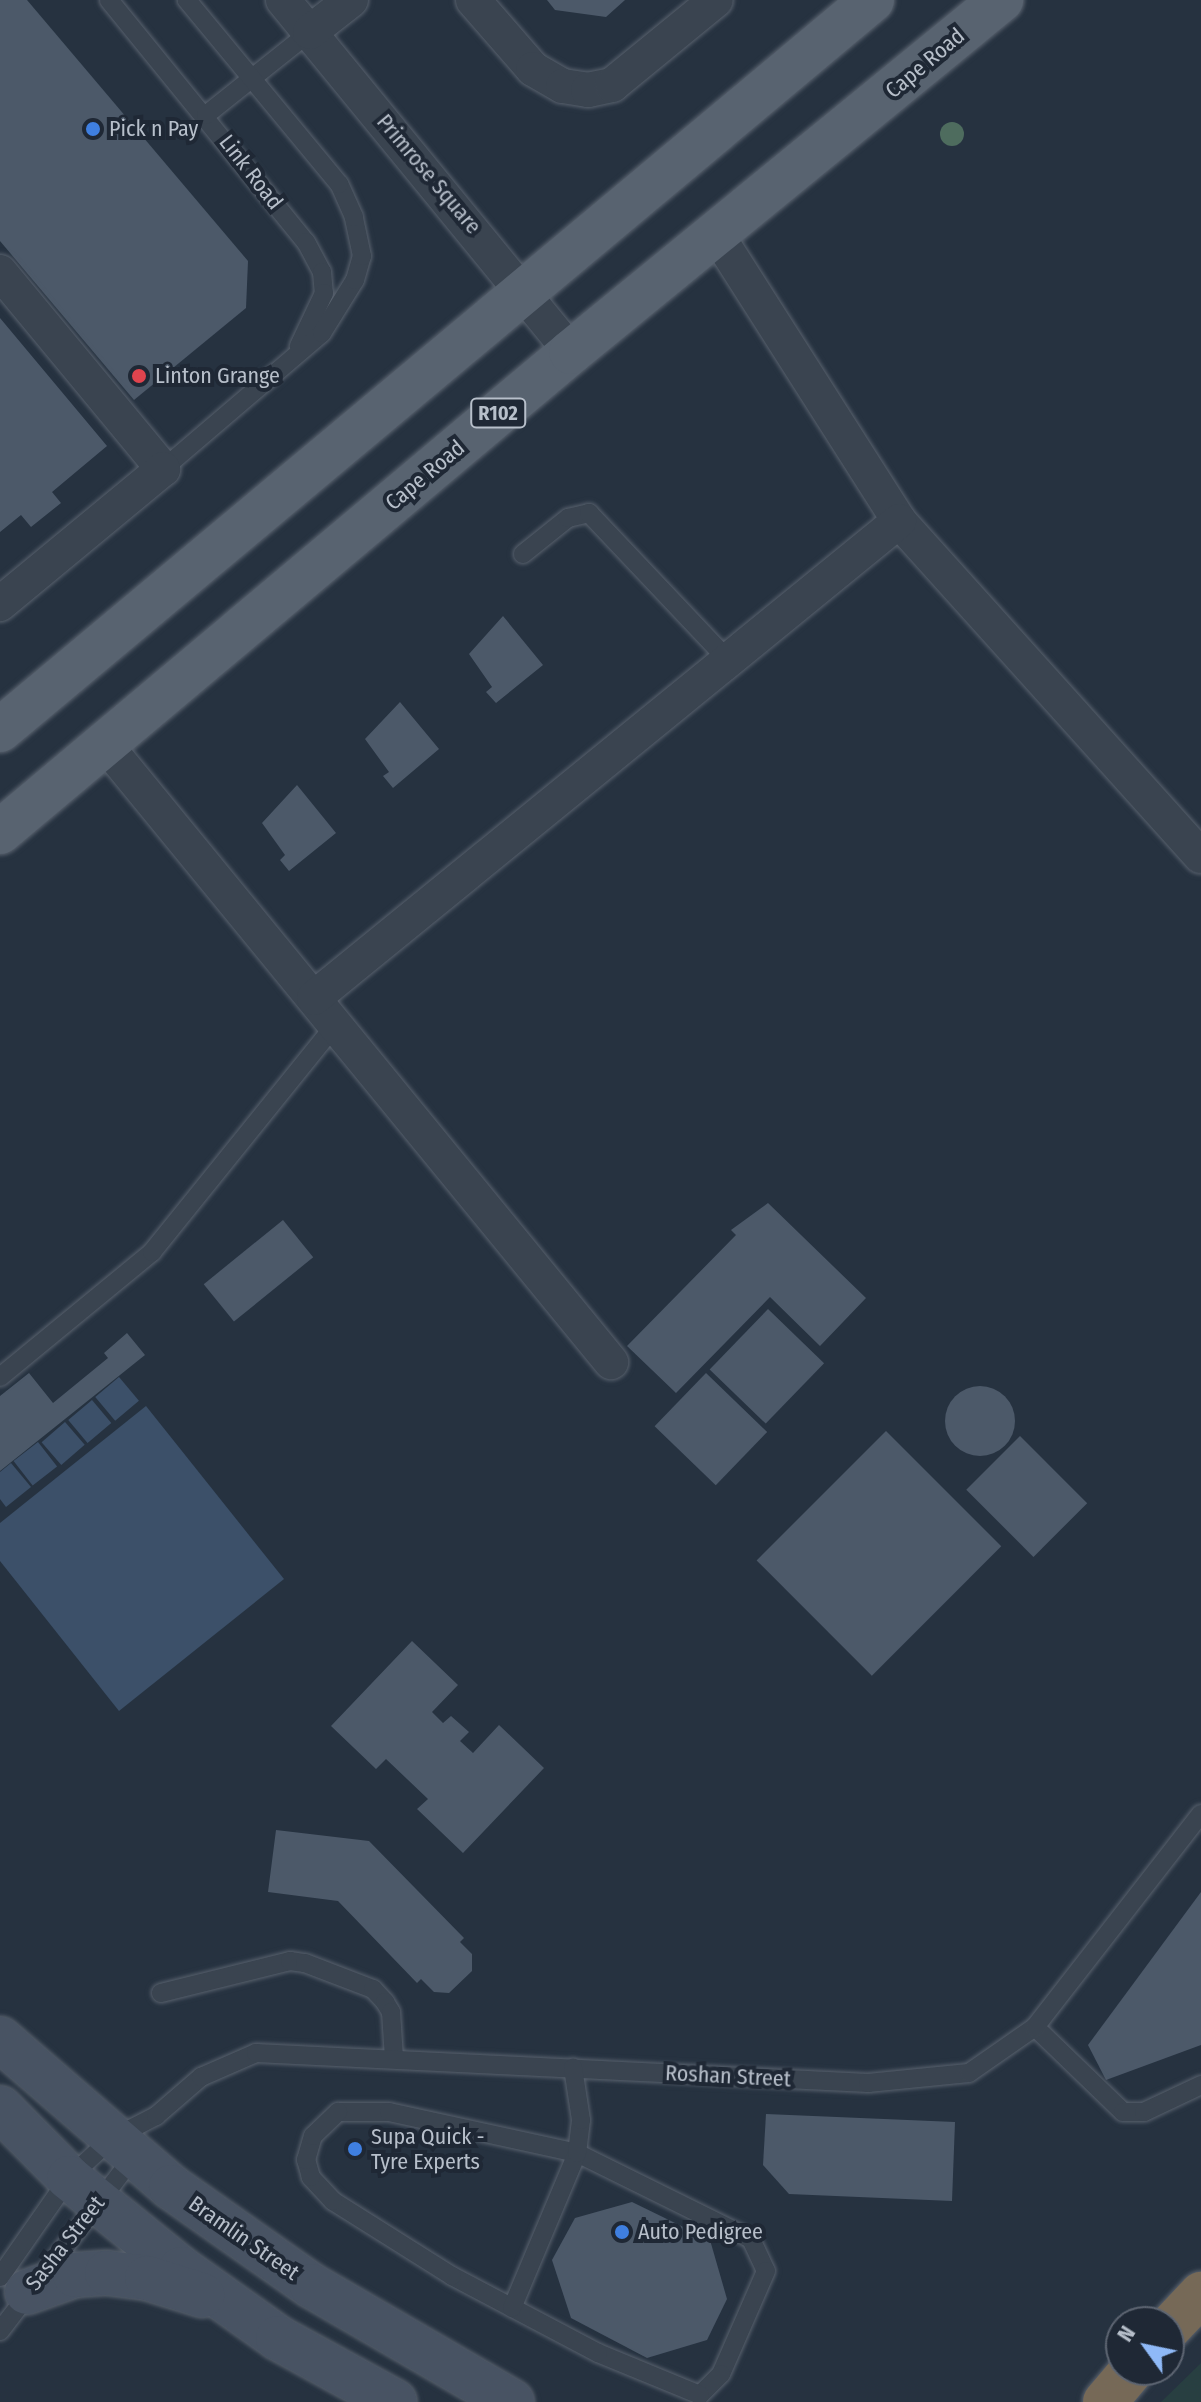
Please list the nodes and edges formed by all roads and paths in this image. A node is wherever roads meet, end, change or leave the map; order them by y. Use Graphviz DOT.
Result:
graph roads {
  1 [pos="109,0"];
  2 [pos="187,0"];
  3 [pos="283,0"];
  4 [pos="351,0"];
  5 [pos="473,0"];
  6 [pos="716,0"];
  7 [pos="872,0"];
  8 [pos="1001,0"];
  9 [pos="310,32"];
  10 [pos="249,76"];
  11 [pos="206,115"];
  12 [pos="717,235"];
  13 [pos="0,272"];
  14 [pos="527,293"];
  15 [pos="571,352"];
  16 [pos="289,362"];
  17 [pos="163,469"];
  18 [pos="899,521"];
  19 [pos="523,554"];
  20 [pos="0,604"];
  21 [pos="729,661"];
  22 [pos="0,730"];
  23 [pos="105,744"];
  24 [pos="0,832"];
  25 [pos="1201,856"];
  26 [pos="314,998"];
  27 [pos="336,1024"];
  28 [pos="611,1362"];
  29 [pos="0,1377"];
  30 [pos="1201,1814"];
  31 [pos="161,1993"];
  32 [pos="1035,2027"];
  33 [pos="0,2039"];
  34 [pos="394,2058"];
  35 [pos="573,2068"];
  36 [pos="1201,2085"];
  37 [pos="0,2108"];
  38 [pos="156,2116"];
  39 [pos="122,2148"];
  40 [pos="577,2153"];
  41 [pos="84,2190"];
  42 [pos="13,2285"];
  43 [pos="1201,2294"];
  44 [pos="234,2307"];
  45 [pos="512,2308"];
  46 [pos="1185,2311"];
  47 [pos="0,2331"];
  48 [pos="1118,2386"];
  49 [pos="395,2402"];
  50 [pos="512,2402"];
  51 [pos="1105,2402"];
  1 -- 11 [label="lane, Link Road"];
  2 -- 10 [label="lane, Link Road"];
  3 -- 9 [label="street, Primrose Square"];
  4 -- 9 [label="street"];
  5 -- 6 [label="street"];
  7 -- 14 [label="main road"];
  8 -- 12 [label="main road, Cape Road / R102"];
  9 -- 10 [label="lane"];
  9 -- 14 [label="street, Primrose Square"];
  10 -- 11 [label="lane"];
  10 -- 16 [label="lane, Link Road"];
  11 -- 16 [label="lane, Link Road"];
  12 -- 15 [label="main road, Cape Road / R102"];
  12 -- 18 [label="street"];
  13 -- 17 [label="street"];
  14 -- 15 [label="street, Primrose Square"];
  14 -- 22 [label="main road"];
  15 -- 23 [label="main road, Cape Road / R102"];
  16 -- 17 [label="lane, Link Road"];
  17 -- 20 [label="street, Link Road"];
  18 -- 21 [label="street"];
  18 -- 25 [label="street"];
  19 -- 21 [label="lane"];
  21 -- 26 [label="street"];
  23 -- 24 [label="main road, Cape Road / R102"];
  23 -- 26 [label="street"];
  26 -- 27 [label="street"];
  27 -- 28 [label="street"];
  27 -- 29 [label="lane"];
  30 -- 32 [label="lane, Roshan Street"];
  31 -- 34 [label="lane"];
  32 -- 35 [label="lane, Roshan Street"];
  32 -- 36 [label="lane"];
  33 -- 39 [label="main road, Bramlin Street"];
  34 -- 35 [label="lane, Roshan Street"];
  34 -- 38 [label="lane, Roshan Street"];
  35 -- 40 [label="lane"];
  37 -- 41 [label="main road"];
  38 -- 39 [label="lane, Roshan Street"];
  38 -- 39 [label="lane, Roshan Street"];
  39 -- 41 [label="lane, Sasha Street"];
  39 -- 41 [label="lane, Roshan Street"];
  39 -- 50 [label="main road, Bramlin Street"];
  40 -- 45 [label="lane"];
  40 -- 45 [label="lane"];
  40 -- 45 [label="lane"];
  41 -- 42 [label="lane, Sasha Street"];
  41 -- 42 [label="lane, Sasha Street"];
  41 -- 44 [label="main road"];
  42 -- 44 [label="main road"];
  42 -- 47 [label="lane, Sasha Street"];
  43 -- 46 [label="highway"];
  44 -- 49 [label="main road"];
  48 -- 51 [label="highway"];
}
